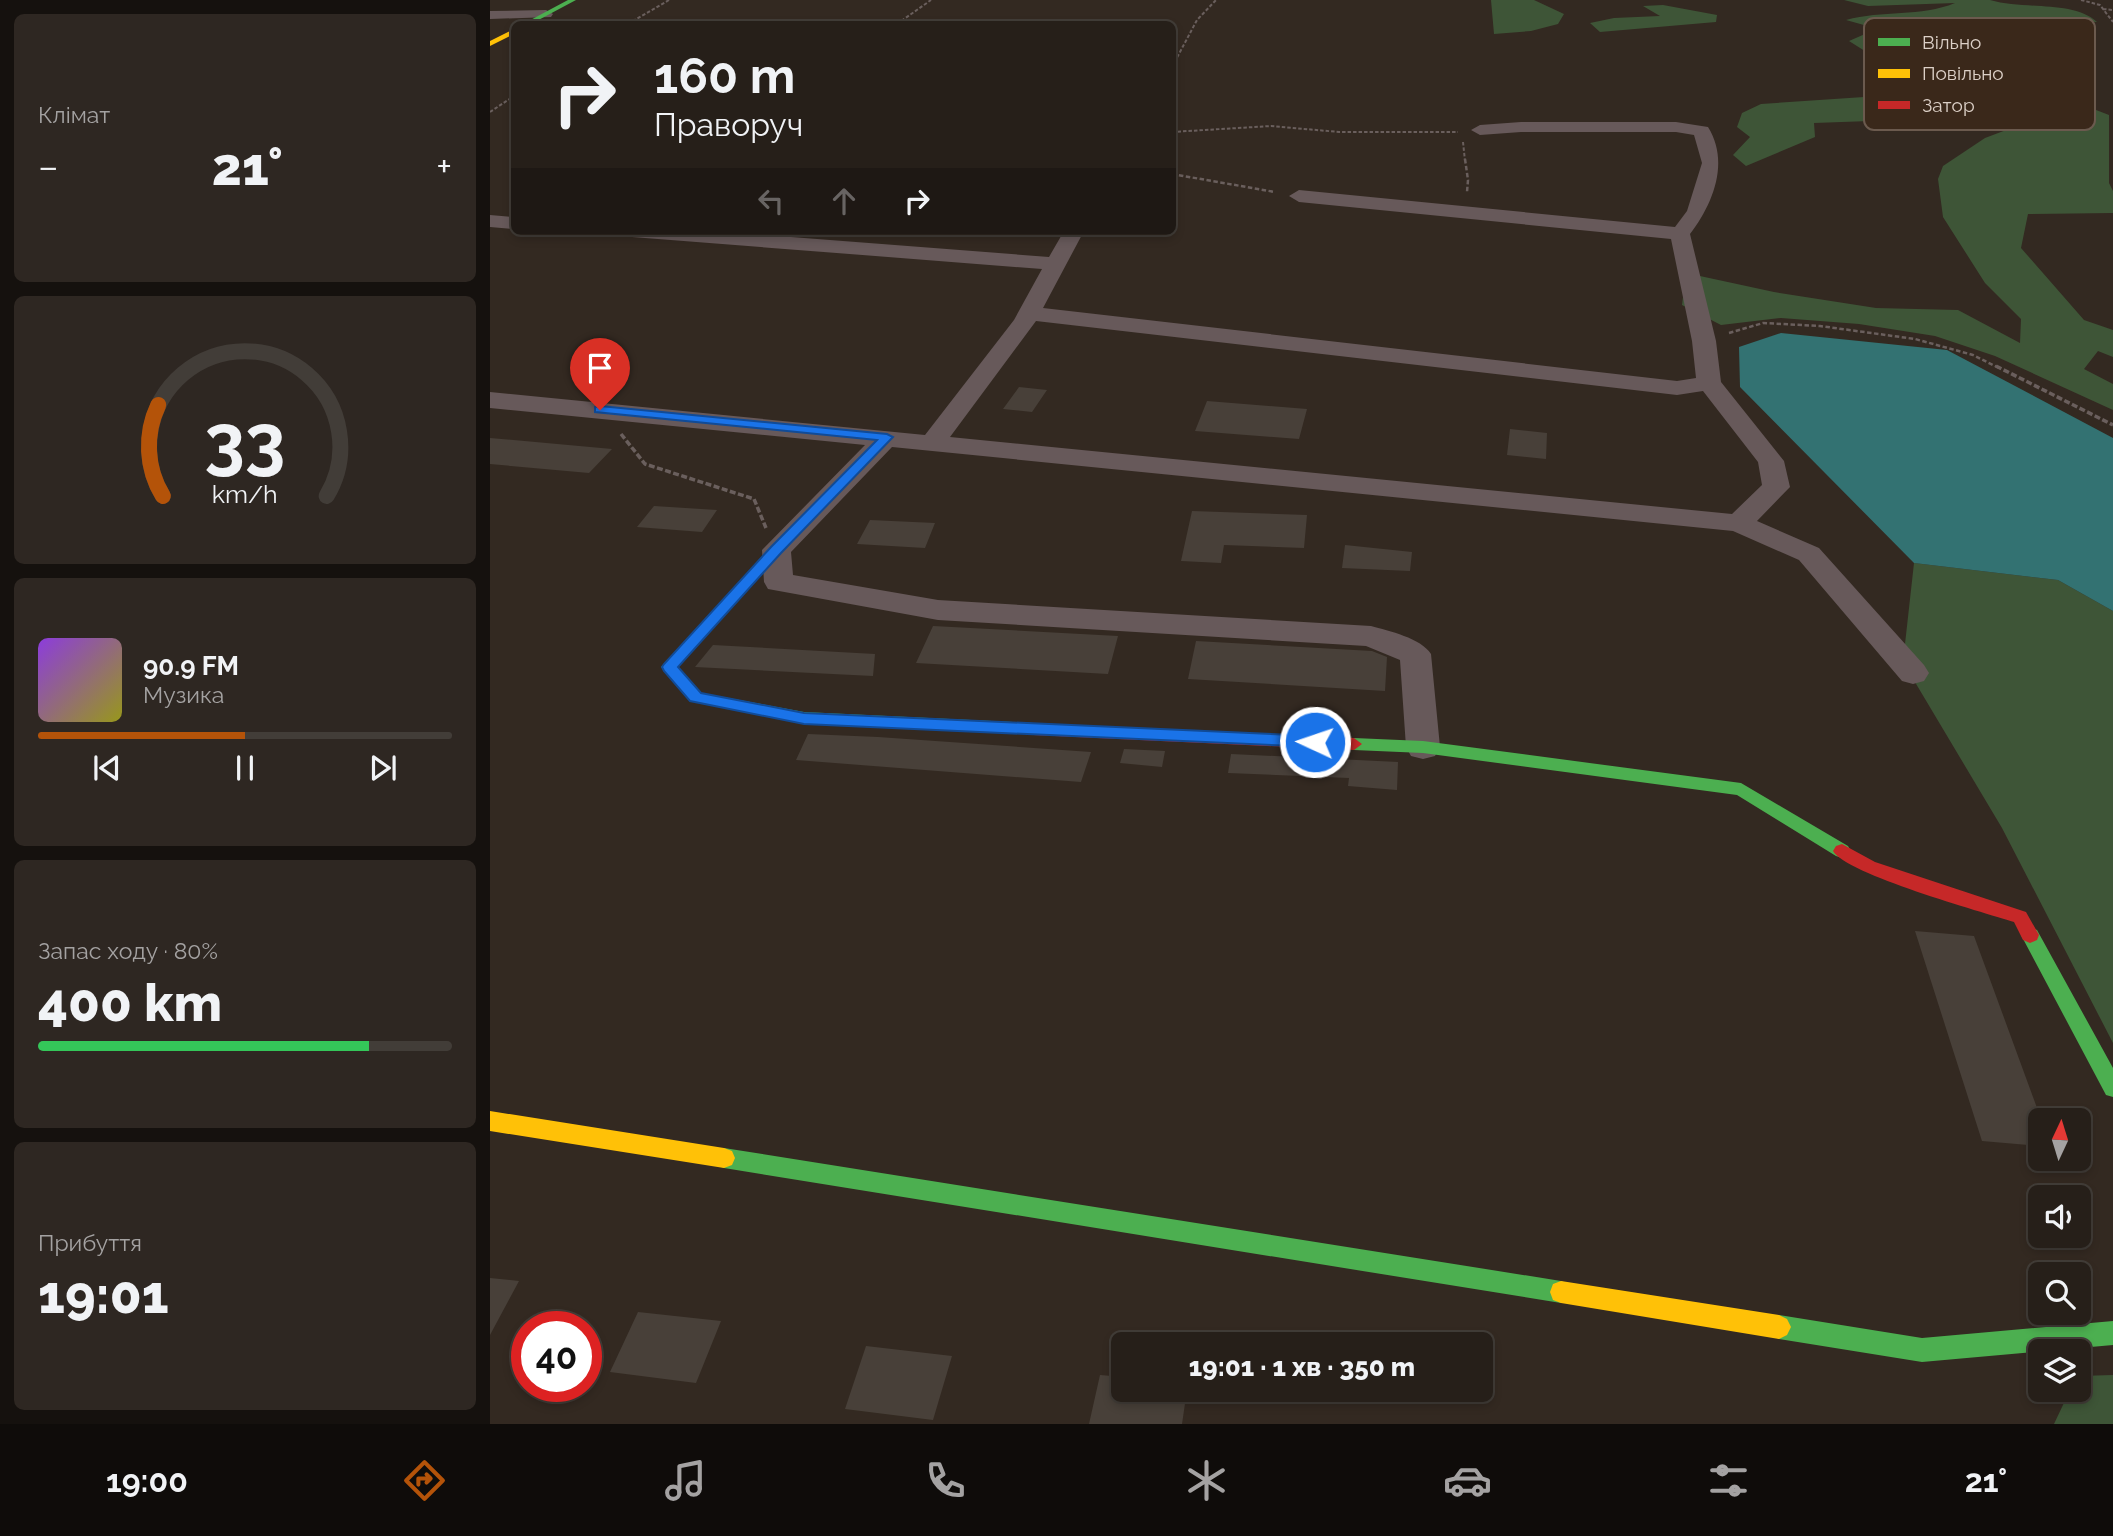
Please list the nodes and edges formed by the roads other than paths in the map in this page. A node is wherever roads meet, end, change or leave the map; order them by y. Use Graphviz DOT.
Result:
graph roads {
  1 [pos="573,0"];
  2 [pos="546,14"];
  3 [pos="490,15"];
  4 [pos="533,21"];
  5 [pos="511,33"];
  6 [pos="490,44"];
  7 [pos="1480,130"];
  8 [pos="1299,196"];
  9 [pos="490,222"];
  10 [pos="511,223"];
  11 [pos="1680,234"];
  12 [pos="683,235"];
  13 [pos="1072,235"];
  14 [pos="1056,264"];
  15 [pos="1029,313"];
  16 [pos="1709,383"];
  17 [pos="490,400"];
  18 [pos="887,437"];
  19 [pos="933,442"];
  20 [pos="1740,523"];
  21 [pos="776,550"];
  22 [pos="1913,673"];
  23 [pos="1423,747"];
  24 [pos="2113,1088"];
  25 [pos="490,1121"];
  26 [pos="2113,1333"];
  1 -- 2 [label="street"];
  2 -- 3 [label="street"];
  2 -- 4 [label="street"];
  5 -- 6 [label="street"];
  7 -- 11 [label="street"];
  8 -- 11 [label="street"];
  9 -- 10 [label="street"];
  11 -- 16 [label="street"];
  12 -- 14 [label="street"];
  13 -- 14 [label="street"];
  14 -- 15 [label="street"];
  15 -- 16 [label="street"];
  15 -- 19 [label="street"];
  16 -- 20 [label="street"];
  17 -- 18 [label="street"];
  18 -- 19 [label="street"];
  18 -- 21 [label="street"];
  19 -- 20 [label="street"];
  20 -- 22 [label="street"];
  21 -- 23 [label="street"];
  21 -- 23 [label="street"];
  23 -- 24 [label="street"];
  25 -- 26 [label="street"];
}
